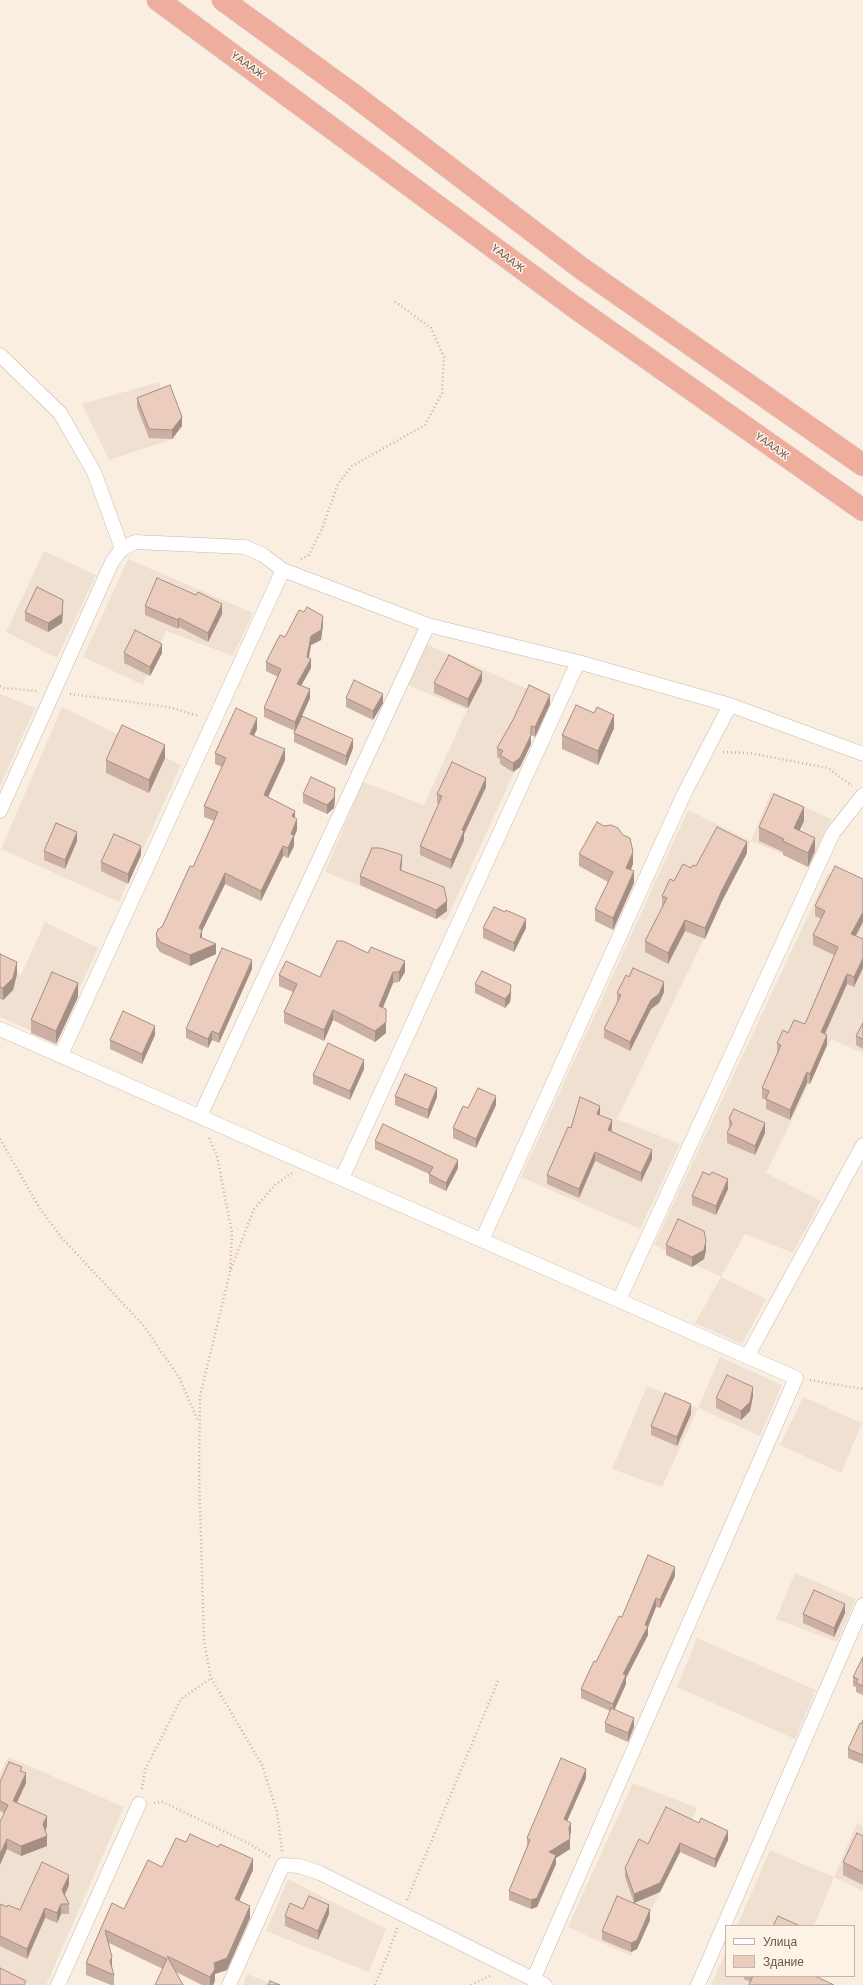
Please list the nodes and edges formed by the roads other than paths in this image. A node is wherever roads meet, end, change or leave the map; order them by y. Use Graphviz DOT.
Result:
graph roads {
  1 [pos="158,0"];
  2 [pos="223,0"];
  3 [pos="0,355"];
  4 [pos="863,466"];
  5 [pos="863,510"];
  6 [pos="122,549"];
  7 [pos="283,570"];
  8 [pos="428,625"];
  9 [pos="578,662"];
  10 [pos="730,705"];
  11 [pos="863,754"];
  12 [pos="863,795"];
  13 [pos="0,811"];
  14 [pos="0,1029"];
  15 [pos="61,1055"];
  16 [pos="200,1116"];
  17 [pos="863,1145"];
  18 [pos="342,1178"];
  19 [pos="482,1240"];
  20 [pos="619,1300"];
  21 [pos="747,1357"];
  22 [pos="863,1605"];
  23 [pos="139,1804"];
  24 [pos="539,1982"];
  25 [pos="58,1985"];
  26 [pos="229,1985"];
  27 [pos="698,1985"];
  1 -- 5 [label="highway, ҮАААЖ"];
  2 -- 4 [label="highway"];
  3 -- 6 [label="street"];
  6 -- 7 [label="street"];
  6 -- 13 [label="street"];
  7 -- 8 [label="street"];
  7 -- 15 [label="street"];
  8 -- 9 [label="street"];
  8 -- 16 [label="street"];
  9 -- 10 [label="street"];
  9 -- 18 [label="street"];
  10 -- 11 [label="street"];
  10 -- 19 [label="street"];
  12 -- 20 [label="street"];
  14 -- 15 [label="street"];
  15 -- 16 [label="street"];
  16 -- 18 [label="street"];
  17 -- 21 [label="street"];
  18 -- 19 [label="street"];
  19 -- 20 [label="street"];
  20 -- 21 [label="street"];
  21 -- 24 [label="street"];
  22 -- 27 [label="street"];
  23 -- 25 [label="street"];
  24 -- 26 [label="street"];
}
